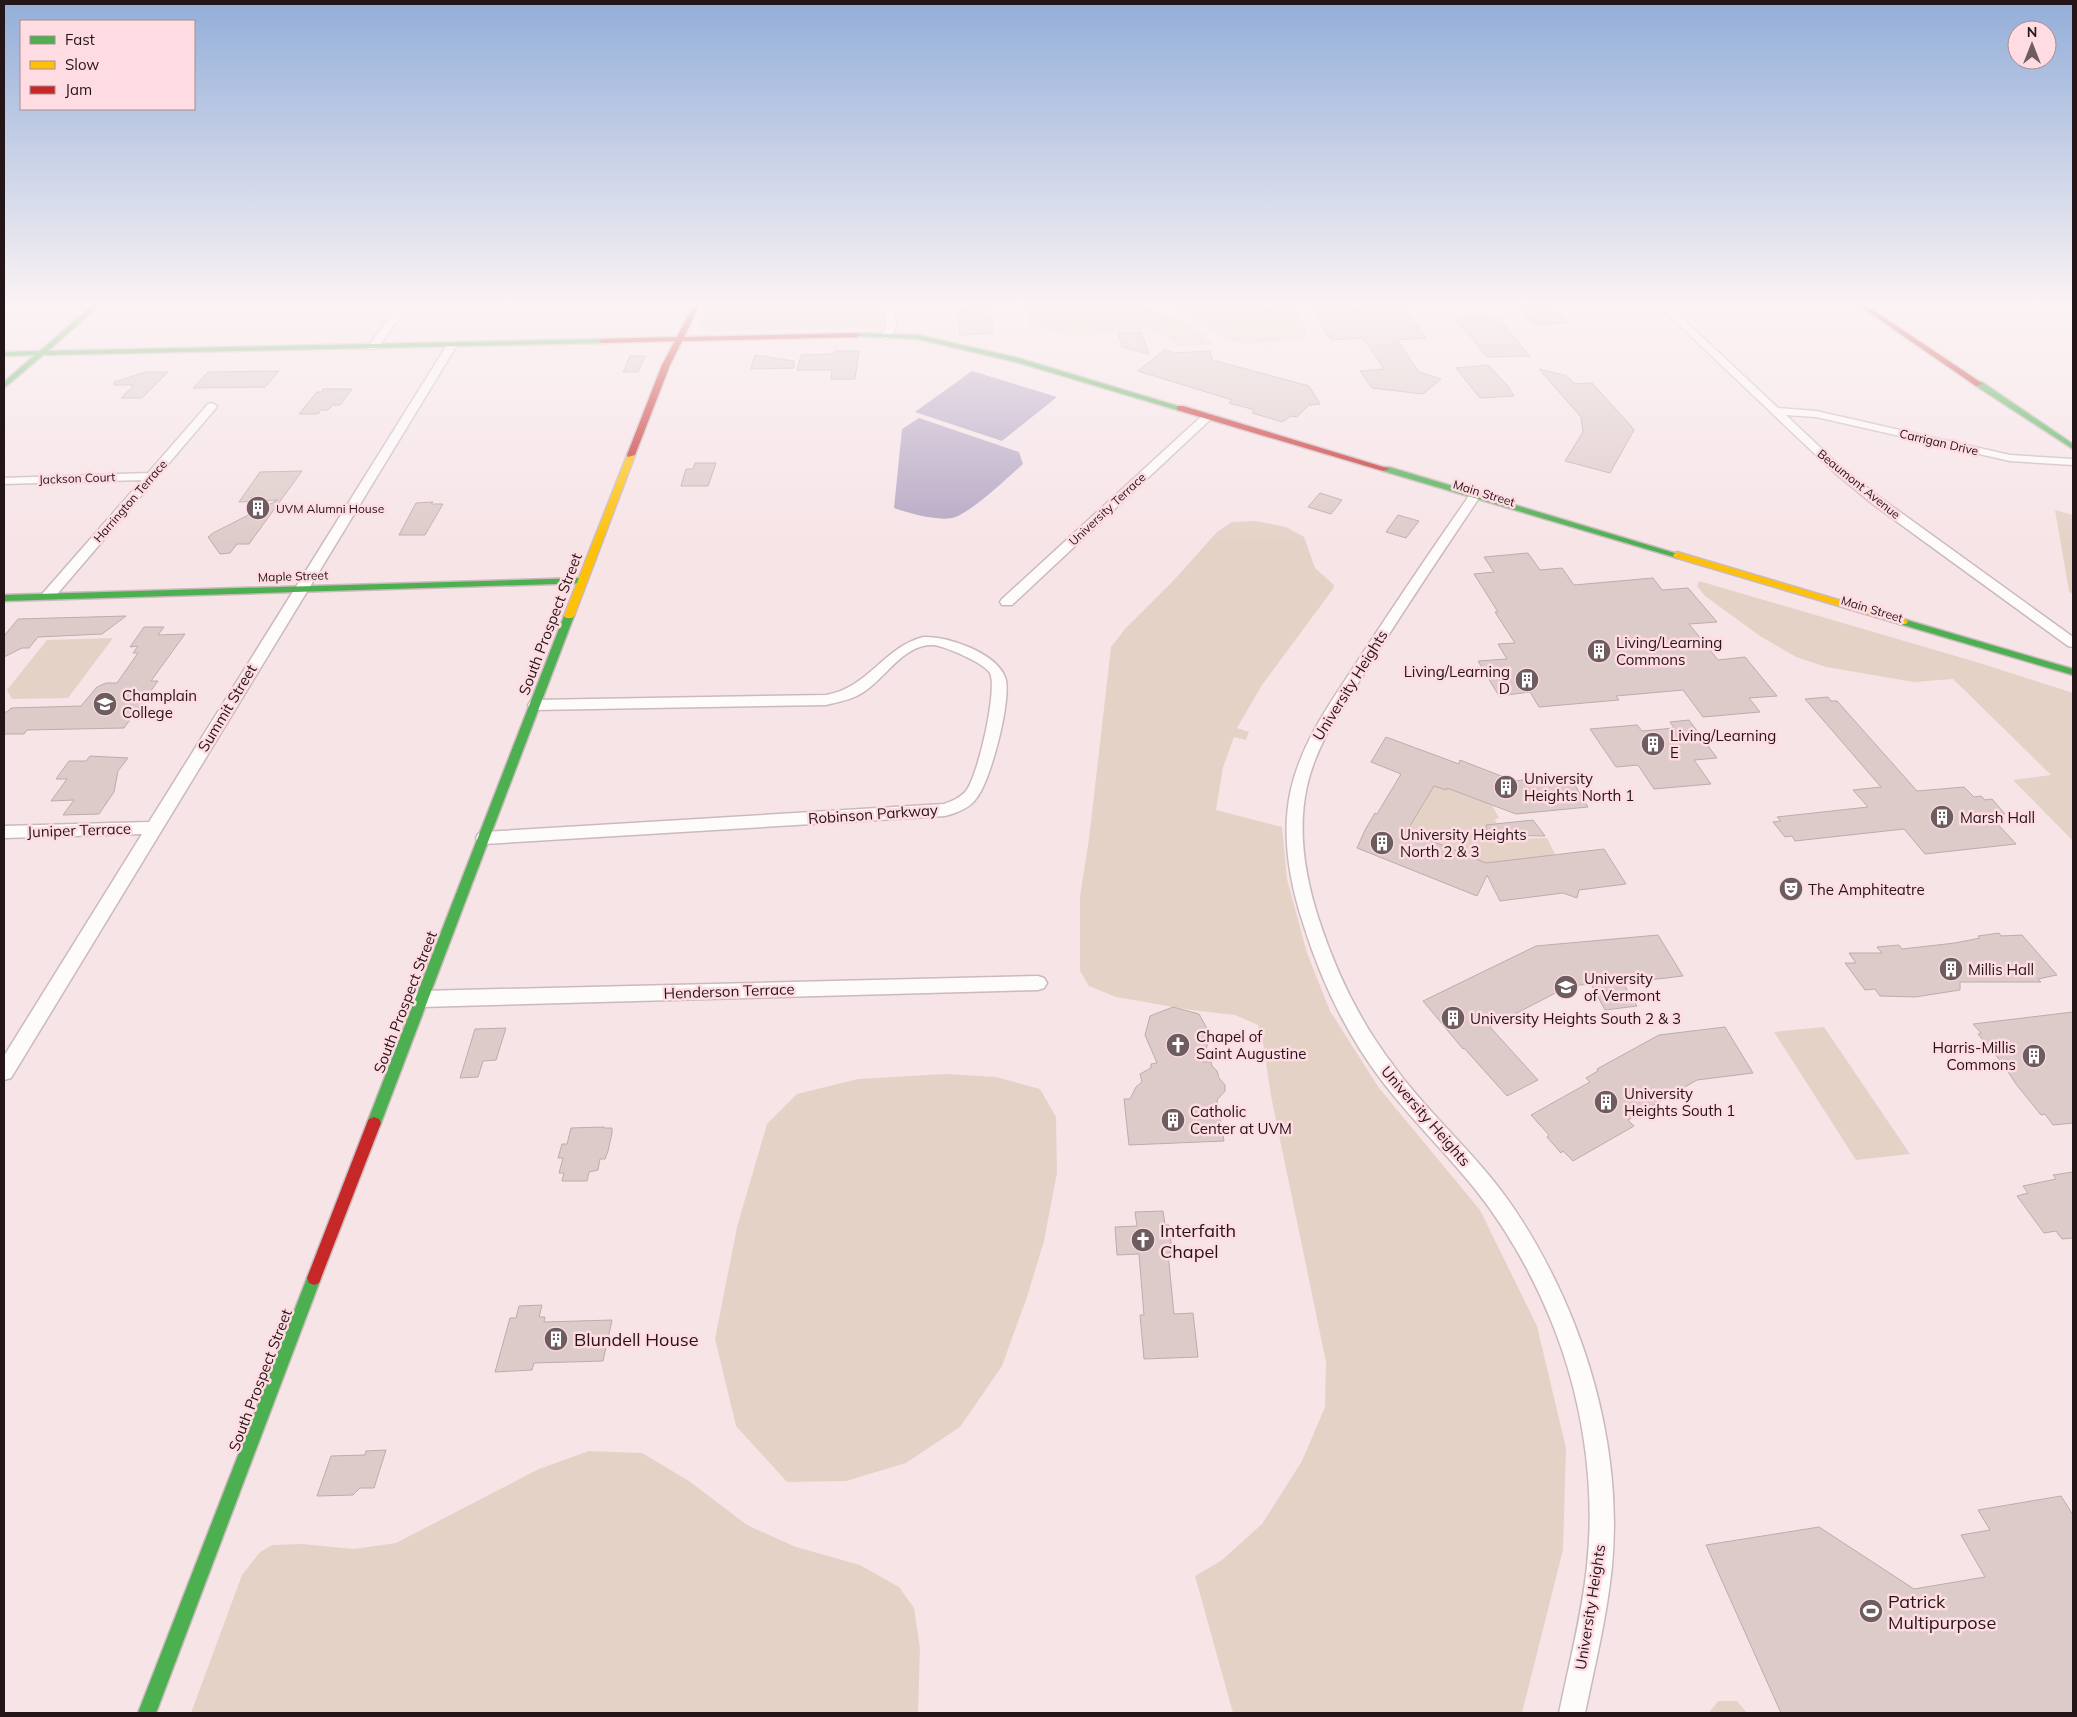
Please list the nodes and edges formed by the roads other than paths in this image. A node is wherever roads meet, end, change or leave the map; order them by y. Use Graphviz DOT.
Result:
graph roads {
  1 [pos="428,384"];
  2 [pos="660,384"];
  3 [pos="1076,384"];
  4 [pos="1748,384"];
  5 [pos="1979,384"];
  6 [pos="212,406"];
  7 [pos="1777,411"];
  8 [pos="1204,419"];
  9 [pos="2073,447"];
  10 [pos="2073,462"];
  11 [pos="151,476"];
  12 [pos="4,480"];
  13 [pos="1473,499"];
  14 [pos="583,581"];
  15 [pos="300,589"];
  16 [pos="48,596"];
  17 [pos="4,598"];
  18 [pos="1007,602"];
  19 [pos="2073,643"];
  20 [pos="2073,672"];
  21 [pos="2073,683"];
  22 [pos="536,705"];
  23 [pos="154,828"];
  24 [pos="4,832"];
  25 [pos="484,838"];
  26 [pos="1038,983"];
  27 [pos="421,999"];
  28 [pos="4,1072"];
  29 [pos="147,1713"];
  30 [pos="1572,1713"];
  1 -- 15 [label="street, Summit Street"];
  2 -- 14 [label="main road, South Prospect Street"];
  3 -- 8 [label="main road, Main Street"];
  4 -- 7 [label="street, Beaumont Avenue"];
  5 -- 9 [label="main road"];
  6 -- 11 [label="street, Harrington Terrace"];
  7 -- 10 [label="street, Carrigan Drive"];
  7 -- 19 [label="street, Beaumont Avenue"];
  8 -- 13 [label="main road, Main Street"];
  8 -- 18 [label="street, University Terrace"];
  11 -- 12 [label="street, Jackson Court"];
  11 -- 16 [label="street, Harrington Terrace"];
  13 -- 20 [label="main road, Main Street"];
  13 -- 21 [label="main road, Main Street"];
  13 -- 30 [label="street, University Heights"];
  14 -- 15 [label="main road, Maple Street"];
  14 -- 22 [label="main road, South Prospect Street"];
  15 -- 16 [label="main road, Maple Street"];
  15 -- 23 [label="street, Summit Street"];
  16 -- 17 [label="main road, Maple Street"];
  22 -- 25 [label="main road, South Prospect Street"];
  22 -- 25 [label="street, Robinson Parkway"];
  23 -- 24 [label="street, Juniper Terrace"];
  23 -- 28 [label="street, Summit Street"];
  25 -- 27 [label="main road, South Prospect Street"];
  26 -- 27 [label="street, Henderson Terrace"];
  27 -- 29 [label="main road, South Prospect Street"];
}
